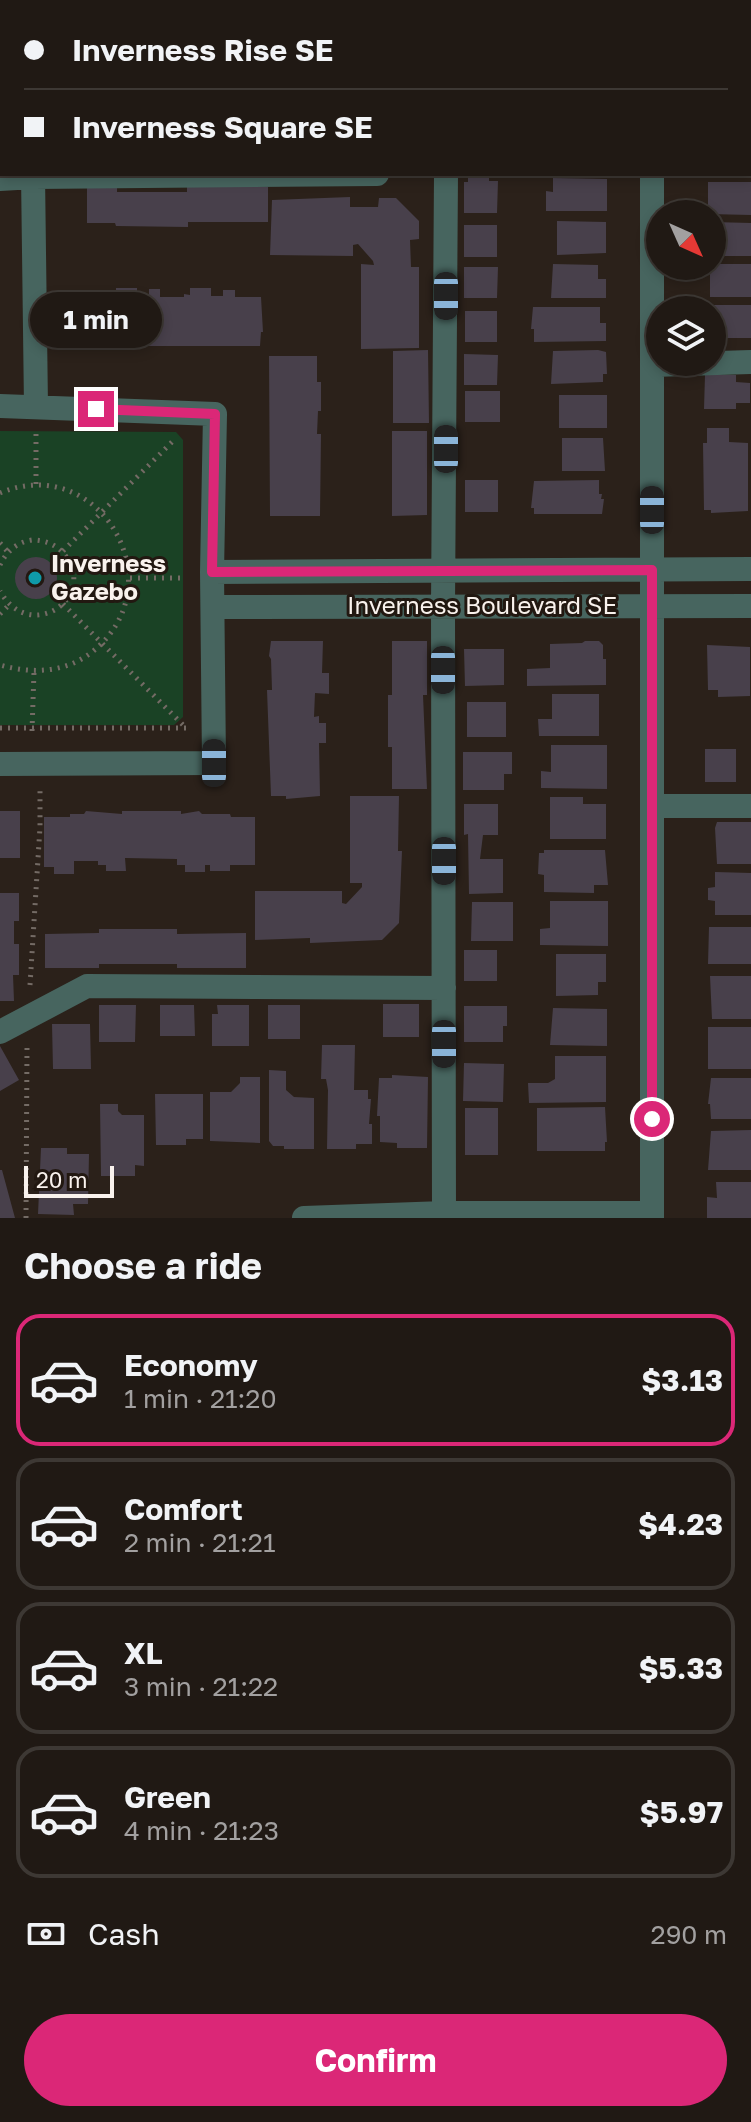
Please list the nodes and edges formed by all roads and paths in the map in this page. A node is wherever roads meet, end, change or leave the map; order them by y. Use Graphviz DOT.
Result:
graph roads {
  1 [pos="26,176"];
  2 [pos="34,176"];
  3 [pos="446,176"];
  4 [pos="652,176"];
  5 [pos="0,179"];
  6 [pos="652,296"];
  7 [pos="751,362"];
  8 [pos="726,363"];
  9 [pos="652,376"];
  10 [pos="0,406"];
  11 [pos="36,407"];
  12 [pos="186,428"];
  13 [pos="21,432"];
  14 [pos="36,432"];
  15 [pos="50,432"];
  16 [pos="36,485"];
  17 [pos="0,493"];
  18 [pos="102,512"];
  19 [pos="0,543"];
  20 [pos="63,551"];
  21 [pos="8,552"];
  22 [pos="187,563"];
  23 [pos="0,565"];
  24 [pos="751,569"];
  25 [pos="652,570"];
  26 [pos="445,571"];
  27 [pos="212,572"];
  28 [pos="130,578"];
  29 [pos="0,591"];
  30 [pos="63,604"];
  31 [pos="9,605"];
  32 [pos="443,606"];
  33 [pos="652,606"];
  34 [pos="751,606"];
  35 [pos="213,607"];
  36 [pos="0,614"];
  37 [pos="102,644"];
  38 [pos="0,665"];
  39 [pos="34,672"];
  40 [pos="186,713"];
  41 [pos="0,728"];
  42 [pos="31,728"];
  43 [pos="186,728"];
  44 [pos="39,763"];
  45 [pos="0,764"];
  46 [pos="652,806"];
  47 [pos="751,806"];
  48 [pos="444,988"];
  49 [pos="28,1017"];
  50 [pos="0,1032"];
  51 [pos="444,1215"];
  52 [pos="652,1215"];
  53 [pos="26,1218"];
  54 [pos="304,1218"];
  1 -- 5 [label="street"];
  2 -- 11 [label="street"];
  3 -- 26 [label="street"];
  4 -- 6 [label="street"];
  7 -- 8 [label="street"];
  9 -- 25 [label="street"];
  10 -- 11 [label="street"];
  11 -- 27 [label="street"];
  12 -- 18 [label="path"];
  13 -- 14 [label="path"];
  14 -- 15 [label="path"];
  14 -- 16 [label="path"];
  16 -- 17 [label="path"];
  16 -- 18 [label="path"];
  18 -- 20 [label="path"];
  18 -- 28 [label="path"];
  19 -- 21 [label="path"];
  20 -- 21 [label="path"];
  20 -- 30 [label="path"];
  21 -- 23 [label="path"];
  22 -- 28 [label="path"];
  24 -- 25 [label="street, Inverness Boulevard SE"];
  25 -- 26 [label="street, Inverness Boulevard SE"];
  25 -- 33 [label="street"];
  26 -- 27 [label="street, Inverness Boulevard SE"];
  26 -- 32 [label="street"];
  27 -- 35 [label="street"];
  28 -- 37 [label="path"];
  29 -- 31 [label="path"];
  30 -- 31 [label="path"];
  30 -- 37 [label="path"];
  31 -- 36 [label="path"];
  32 -- 33 [label="street, Inverness Boulevard SE"];
  32 -- 35 [label="street, Inverness Boulevard SE"];
  32 -- 48 [label="street"];
  33 -- 34 [label="street, Inverness Boulevard SE"];
  33 -- 46 [label="street"];
  35 -- 44 [label="street"];
  37 -- 39 [label="path"];
  37 -- 43 [label="path"];
  38 -- 39 [label="path"];
  39 -- 42 [label="path"];
  40 -- 43 [label="path"];
  41 -- 42 [label="path"];
  42 -- 43 [label="path"];
  42 -- 44 [label="path"];
  44 -- 45 [label="street"];
  44 -- 49 [label="path"];
  46 -- 47 [label="street"];
  46 -- 52 [label="street"];
  48 -- 49 [label="street"];
  48 -- 51 [label="street"];
  49 -- 50 [label="street"];
  49 -- 53 [label="path"];
  51 -- 52 [label="street"];
  51 -- 54 [label="street"];
}
